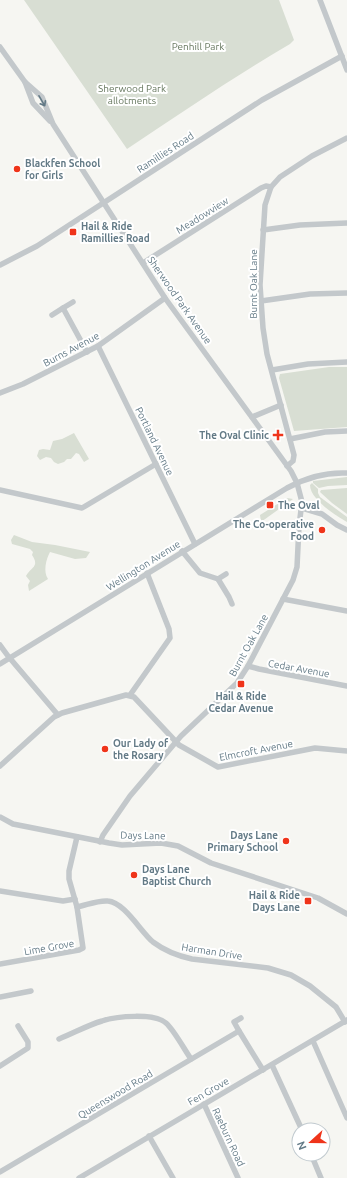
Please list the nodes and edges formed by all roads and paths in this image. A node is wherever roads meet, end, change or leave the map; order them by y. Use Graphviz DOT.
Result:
graph roads {
  1 [pos="320,0"];
  2 [pos="0,47"];
  3 [pos="342,56"];
  4 [pos="347,70"];
  5 [pos="25,82"];
  6 [pos="53,124"];
  7 [pos="347,138"];
  8 [pos="271,187"];
  9 [pos="104,203"];
  10 [pos="347,223"];
  11 [pos="263,230"];
  12 [pos="142,263"];
  13 [pos="0,265"];
  14 [pos="347,292"];
  15 [pos="165,298"];
  16 [pos="261,300"];
  17 [pos="73,302"];
  18 [pos="63,308"];
  19 [pos="52,315"];
  20 [pos="98,346"];
  21 [pos="87,352"];
  22 [pos="347,362"];
  23 [pos="272,370"];
  24 [pos="0,392"];
  25 [pos="281,405"];
  26 [pos="252,417"];
  27 [pos="347,431"];
  28 [pos="290,439"];
  29 [pos="156,464"];
  30 [pos="287,466"];
  31 [pos="347,473"];
  32 [pos="297,483"];
  33 [pos="0,490"];
  34 [pos="302,508"];
  35 [pos="347,530"];
  36 [pos="195,544"];
  37 [pos="182,551"];
  38 [pos="147,573"];
  39 [pos="226,574"];
  40 [pos="218,579"];
  41 [pos="283,599"];
  42 [pos="232,604"];
  43 [pos="347,612"];
  44 [pos="0,645"];
  45 [pos="10,658"];
  46 [pos="0,664"];
  47 [pos="248,666"];
  48 [pos="347,686"];
  49 [pos="130,695"];
  50 [pos="58,715"];
  51 [pos="176,742"];
  52 [pos="347,751"];
  53 [pos="0,766"];
  54 [pos="0,817"];
  55 [pos="77,837"];
  56 [pos="100,842"];
  57 [pos="0,891"];
  58 [pos="75,899"];
  59 [pos="77,907"];
  60 [pos="347,914"];
  61 [pos="0,964"];
  62 [pos="31,992"];
  63 [pos="0,997"];
  64 [pos="241,1018"];
  65 [pos="346,1021"];
  66 [pos="18,1026"];
  67 [pos="239,1031"];
  68 [pos="59,1039"];
  69 [pos="313,1041"];
  70 [pos="191,1059"];
  71 [pos="272,1064"];
  72 [pos="0,1066"];
  73 [pos="263,1070"];
  74 [pos="204,1104"];
  75 [pos="347,1118"];
  76 [pos="298,1122"];
  77 [pos="149,1136"];
  78 [pos="314,1162"];
  79 [pos="0,1172"];
  80 [pos="79,1178"];
  81 [pos="173,1178"];
  82 [pos="238,1178"];
  83 [pos="321,1178"];
  1 -- 3 [label="street"];
  2 -- 5 [label="street"];
  3 -- 4 [label="street"];
  3 -- 9 [label="street, Ramillies Road"];
  5 -- 6 [label="street"];
  5 -- 6 [label="street, one-way"];
  6 -- 9 [label="street, Sherwood Park Avenue"];
  7 -- 8 [label="street, Burnt Oak Lane"];
  8 -- 11 [label="street, Burnt Oak Lane"];
  8 -- 12 [label="street, Meadowview"];
  9 -- 12 [label="street, Sherwood Park Avenue"];
  9 -- 13 [label="street, Ramillies Road"];
  10 -- 11 [label="street"];
  11 -- 16 [label="street, Burnt Oak Lane"];
  12 -- 15 [label="street, Sherwood Park Avenue"];
  14 -- 16 [label="street"];
  15 -- 20 [label="street, Burns Avenue"];
  15 -- 26 [label="street, Sherwood Park Avenue"];
  16 -- 23 [label="street, Burnt Oak Lane"];
  17 -- 18 [label="street"];
  18 -- 19 [label="street"];
  18 -- 21 [label="street"];
  20 -- 21 [label="street, Burns Avenue"];
  20 -- 29 [label="street, Portland Avenue"];
  21 -- 24 [label="street, Burns Avenue"];
  22 -- 23 [label="street"];
  23 -- 25 [label="street, Burnt Oak Lane"];
  25 -- 26 [label="street"];
  25 -- 28 [label="street, Burnt Oak Lane"];
  26 -- 30 [label="street, Sherwood Park Avenue"];
  27 -- 28 [label="street"];
  28 -- 30 [label="street, Burnt Oak Lane"];
  29 -- 33 [label="street"];
  29 -- 36 [label="street, Portland Avenue"];
  30 -- 32 [label="street, Sherwood Park Avenue"];
  31 -- 32 [label="street"];
  32 -- 34 [label="street, Burnt Oak Lane"];
  32 -- 36 [label="street, Wellington Avenue"];
  34 -- 35 [label="street"];
  34 -- 41 [label="street, Burnt Oak Lane"];
  36 -- 37 [label="street, Wellington Avenue"];
  37 -- 38 [label="street, Wellington Avenue"];
  37 -- 40 [label="street"];
  38 -- 45 [label="street, Wellington Avenue"];
  38 -- 49 [label="street"];
  39 -- 40 [label="street"];
  40 -- 42 [label="street"];
  41 -- 43 [label="street"];
  41 -- 47 [label="street, Burnt Oak Lane"];
  44 -- 45 [label="street"];
  45 -- 46 [label="street, Wellington Avenue"];
  45 -- 50 [label="street"];
  47 -- 48 [label="street, Cedar Avenue"];
  47 -- 51 [label="street, Burnt Oak Lane"];
  49 -- 50 [label="street"];
  49 -- 51 [label="street, Elmcroft Avenue"];
  50 -- 53 [label="street"];
  51 -- 52 [label="street, Elmcroft Avenue"];
  51 -- 56 [label="street, Burnt Oak Lane"];
  54 -- 55 [label="street, Days Lane"];
  55 -- 56 [label="street, Days Lane"];
  55 -- 58 [label="street, Lime Grove"];
  56 -- 60 [label="street, Days Lane"];
  57 -- 58 [label="street"];
  58 -- 59 [label="street, Lime Grove"];
  59 -- 61 [label="street, Lime Grove"];
  59 -- 65 [label="street, Harman Drive"];
  62 -- 63 [label="street"];
  64 -- 67 [label="street"];
  65 -- 69 [label="street, Fen Grove"];
  66 -- 72 [label="street"];
  67 -- 70 [label="street, Queenswood Road"];
  67 -- 73 [label="street"];
  68 -- 70 [label="street"];
  69 -- 71 [label="street, Fen Grove"];
  69 -- 75 [label="street"];
  70 -- 79 [label="street, Queenswood Road"];
  71 -- 73 [label="street, Fen Grove"];
  71 -- 76 [label="street"];
  73 -- 74 [label="street, Fen Grove"];
  74 -- 77 [label="street, Fen Grove"];
  74 -- 82 [label="street, Raeburn Road"];
  77 -- 80 [label="street, Fen Grove"];
  77 -- 81 [label="street"];
  78 -- 83 [label="street"];
}
